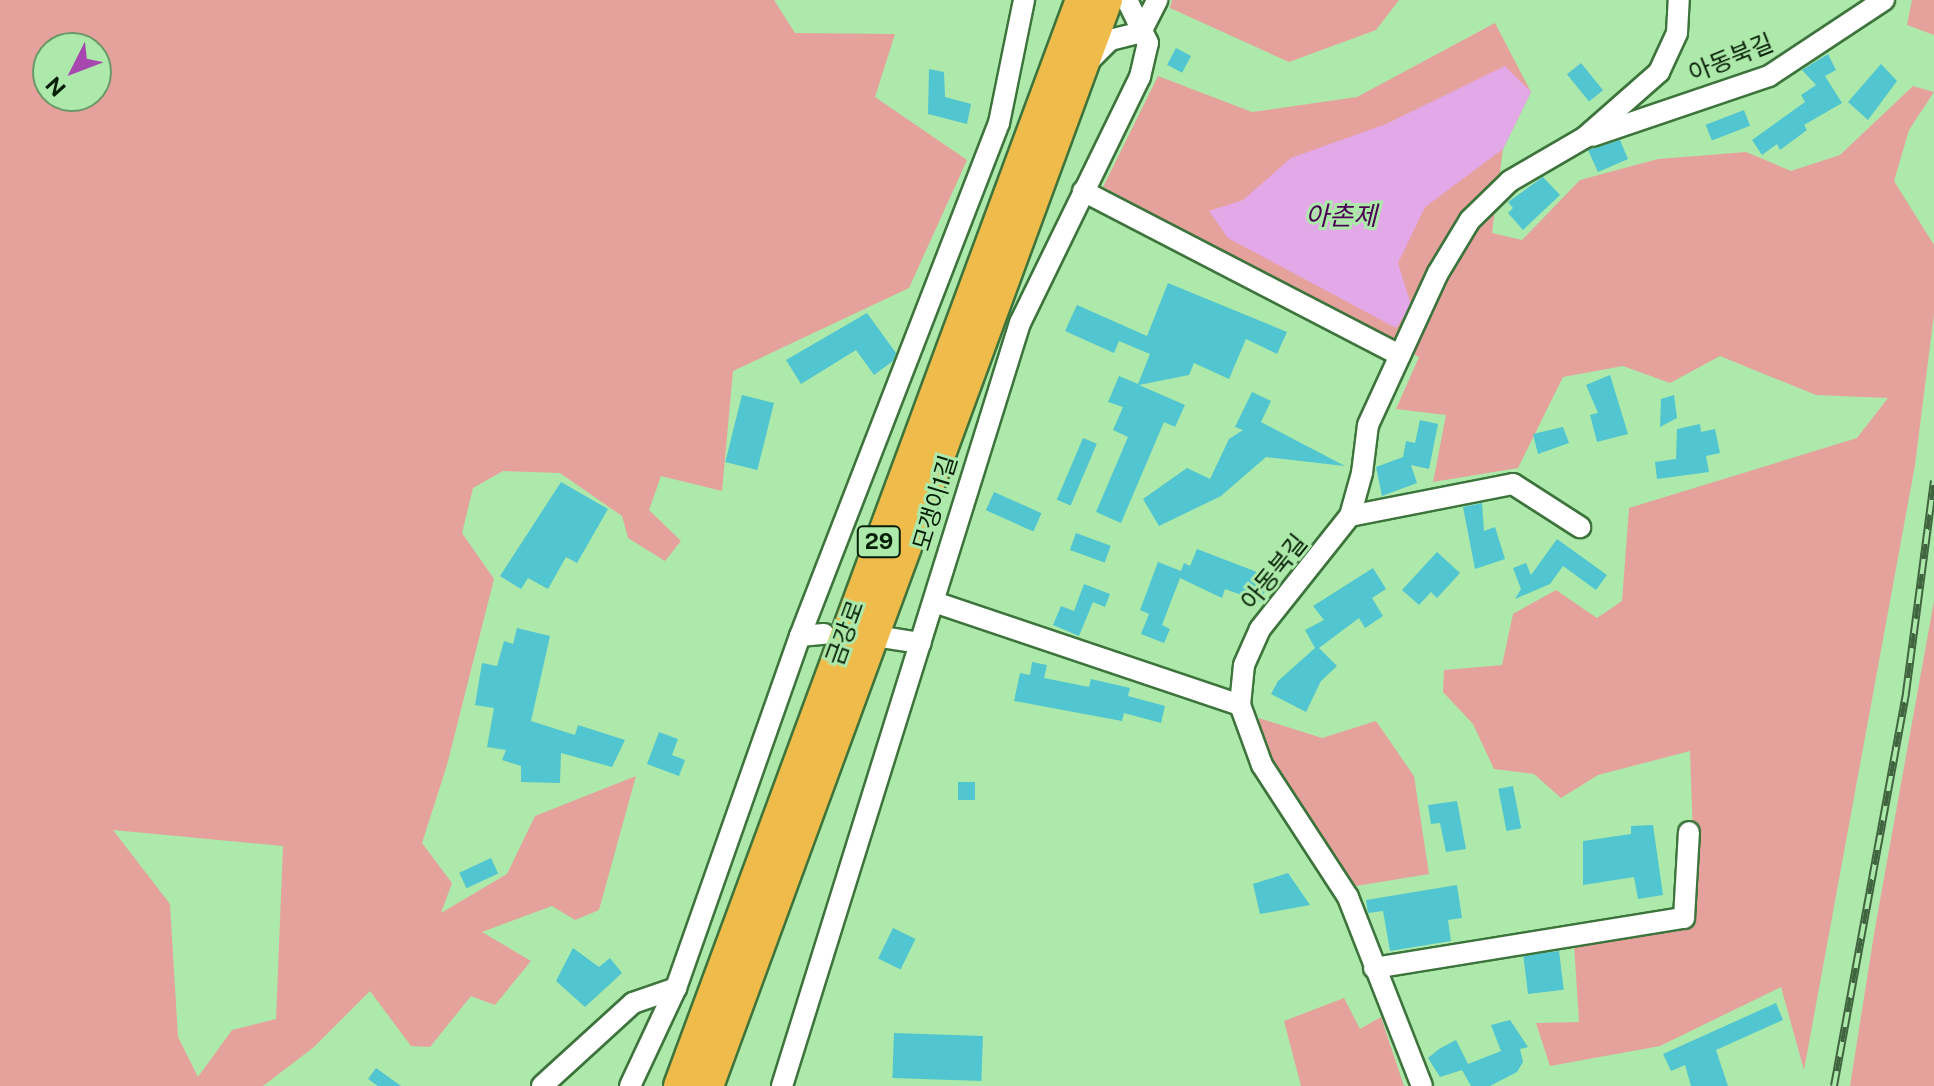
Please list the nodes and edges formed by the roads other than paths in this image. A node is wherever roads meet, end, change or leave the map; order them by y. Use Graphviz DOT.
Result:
graph roads {
  1 [pos="1024,0"];
  2 [pos="1081,0"];
  3 [pos="1107,0"];
  4 [pos="1127,0"];
  5 [pos="1157,0"];
  6 [pos="1679,0"];
  7 [pos="1884,0"];
  8 [pos="1141,32"];
  9 [pos="1080,71"];
  10 [pos="1584,138"];
  11 [pos="1083,191"];
  12 [pos="1400,355"];
  13 [pos="1350,516"];
  14 [pos="1580,527"];
  15 [pos="934,602"];
  16 [pos="824,634"];
  17 [pos="800,636"];
  18 [pos="888,638"];
  19 [pos="921,643"];
  20 [pos="1240,705"];
  21 [pos="1689,832"];
  22 [pos="1374,968"];
  23 [pos="676,988"];
  24 [pos="737,1003"];
  25 [pos="542,1086"];
  26 [pos="630,1086"];
  27 [pos="679,1086"];
  28 [pos="708,1086"];
  29 [pos="720,1086"];
  30 [pos="782,1086"];
  31 [pos="1421,1086"];
  1 -- 17 [label="street"];
  2 -- 27 [label="highway, 금강로 / 29"];
  3 -- 9 [label="highway, 금강로 / 29"];
  4 -- 8 [label="street"];
  5 -- 8 [label="street, 모갱이1길"];
  6 -- 10 [label="street, 아동북길"];
  7 -- 10 [label="street, 아동북길"];
  8 -- 9 [label="street"];
  8 -- 11 [label="street, 모갱이1길"];
  9 -- 24 [label="highway, 금강로 / 29"];
  10 -- 12 [label="street, 아동북길"];
  11 -- 12 [label="street"];
  11 -- 15 [label="street, 모갱이1길"];
  12 -- 13 [label="street, 아동북길"];
  13 -- 14 [label="street"];
  13 -- 20 [label="street, 아동북길"];
  15 -- 19 [label="street, 모갱이1길"];
  15 -- 20 [label="street"];
  16 -- 17 [label="street"];
  17 -- 23 [label="street"];
  18 -- 19 [label="street"];
  19 -- 30 [label="street, 모갱이1길"];
  20 -- 22 [label="street, 아동북길"];
  21 -- 22 [label="street"];
  22 -- 31 [label="street, 아동북길"];
  23 -- 25 [label="street"];
  23 -- 26 [label="street"];
  24 -- 28 [label="highway, 금강로 / 29"];
  24 -- 29 [label="highway"];
}
